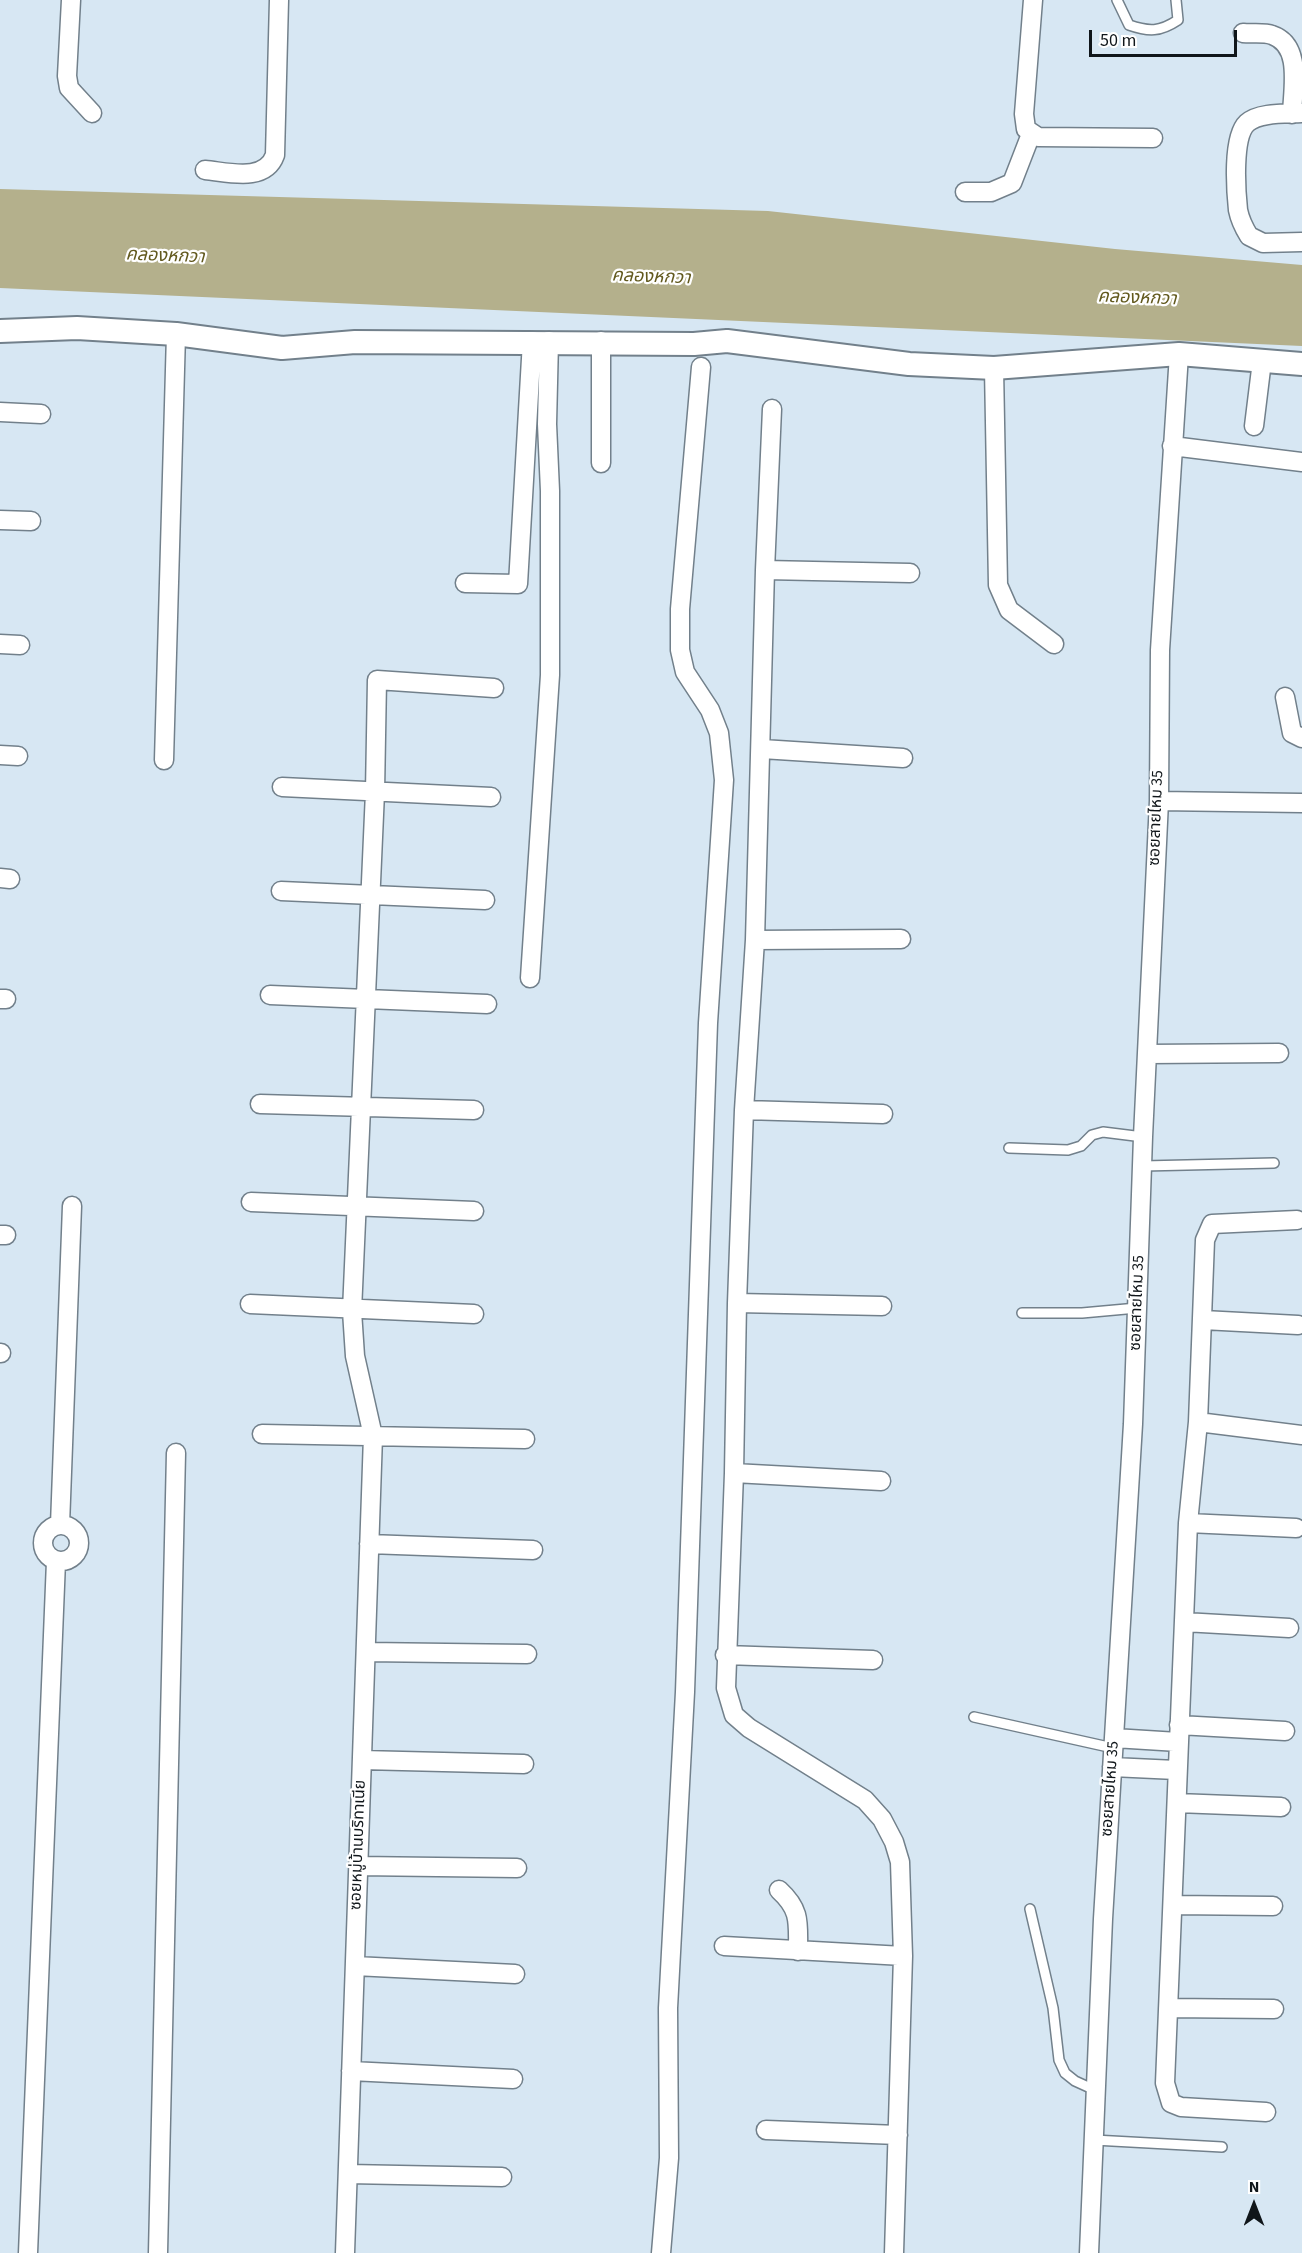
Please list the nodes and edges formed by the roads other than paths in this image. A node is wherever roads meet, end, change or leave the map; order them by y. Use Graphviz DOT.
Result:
graph roads {
  1 [pos="71,0"];
  2 [pos="279,0"];
  3 [pos="1033,0"];
  4 [pos="1118,0"];
  5 [pos="1176,0"];
  6 [pos="1243,33"];
  7 [pos="92,113"];
  8 [pos="1297,113"];
  9 [pos="1031,134"];
  10 [pos="1153,138"];
  11 [pos="205,170"];
  12 [pos="965,192"];
  13 [pos="1302,242"];
  14 [pos="0,331"];
  15 [pos="176,334"];
  16 [pos="541,341"];
  17 [pos="601,341"];
  18 [pos="1179,354"];
  19 [pos="1262,361"];
  20 [pos="1302,364"];
  21 [pos="701,367"];
  22 [pos="994,369"];
  23 [pos="772,409"];
  24 [pos="0,412"];
  25 [pos="41,414"];
  26 [pos="1254,426"];
  27 [pos="1172,446"];
  28 [pos="1302,462"];
  29 [pos="600,463"];
  30 [pos="0,520"];
  31 [pos="31,521"];
  32 [pos="765,570"];
  33 [pos="910,573"];
  34 [pos="465,583"];
  35 [pos="0,644"];
  36 [pos="1054,644"];
  37 [pos="20,645"];
  38 [pos="495,688"];
  39 [pos="1285,697"];
  40 [pos="1302,738"];
  41 [pos="762,749"];
  42 [pos="903,758"];
  43 [pos="164,760"];
  44 [pos="282,787"];
  45 [pos="375,792"];
  46 [pos="491,797"];
  47 [pos="1159,801"];
  48 [pos="1302,803"];
  49 [pos="281,891"];
  50 [pos="370,895"];
  51 [pos="485,900"];
  52 [pos="901,939"];
  53 [pos="755,940"];
  54 [pos="530,978"];
  55 [pos="270,995"];
  56 [pos="364,999"];
  57 [pos="487,1004"];
  58 [pos="1148,1053"];
  59 [pos="1279,1053"];
  60 [pos="260,1104"];
  61 [pos="360,1107"];
  62 [pos="474,1110"];
  63 [pos="744,1110"];
  64 [pos="883,1114"];
  65 [pos="1143,1137"];
  66 [pos="1009,1148"];
  67 [pos="1274,1163"];
  68 [pos="1143,1166"];
  69 [pos="251,1202"];
  70 [pos="72,1206"];
  71 [pos="356,1206"];
  72 [pos="474,1211"];
  73 [pos="1297,1220"];
  74 [pos="737,1303"];
  75 [pos="250,1304"];
  76 [pos="882,1306"];
  77 [pos="1137,1308"];
  78 [pos="352,1309"];
  79 [pos="1022,1313"];
  80 [pos="474,1314"];
  81 [pos="1203,1320"];
  82 [pos="1298,1324"];
  83 [pos="1198,1422"];
  84 [pos="262,1434"];
  85 [pos="1302,1435"];
  86 [pos="373,1436"];
  87 [pos="525,1439"];
  88 [pos="176,1453"];
  89 [pos="734,1473"];
  90 [pos="881,1481"];
  91 [pos="1188,1523"];
  92 [pos="60,1525"];
  93 [pos="1296,1528"];
  94 [pos="369,1544"];
  95 [pos="533,1550"];
  96 [pos="56,1561"];
  97 [pos="1184,1622"];
  98 [pos="1289,1628"];
  99 [pos="366,1652"];
  100 [pos="527,1654"];
  101 [pos="725,1655"];
  102 [pos="873,1660"];
  103 [pos="974,1717"];
  104 [pos="1285,1731"];
  105 [pos="1178,1734"];
  106 [pos="1113,1743"];
  107 [pos="362,1760"];
  108 [pos="524,1764"];
  109 [pos="1112,1767"];
  110 [pos="1176,1770"];
  111 [pos="1177,1803"];
  112 [pos="1281,1807"];
  113 [pos="358,1866"];
  114 [pos="517,1868"];
  115 [pos="779,1890"];
  116 [pos="1173,1905"];
  117 [pos="1273,1906"];
  118 [pos="1030,1909"];
  119 [pos="724,1946"];
  120 [pos="798,1951"];
  121 [pos="903,1956"];
  122 [pos="355,1966"];
  123 [pos="515,1974"];
  124 [pos="1168,2008"];
  125 [pos="1274,2009"];
  126 [pos="351,2071"];
  127 [pos="513,2079"];
  128 [pos="1096,2091"];
  129 [pos="1266,2112"];
  130 [pos="766,2130"];
  131 [pos="898,2135"];
  132 [pos="1094,2140"];
  133 [pos="1222,2147"];
  134 [pos="348,2174"];
  135 [pos="502,2177"];
  136 [pos="28,2253"];
  137 [pos="158,2253"];
  138 [pos="345,2253"];
  139 [pos="662,2253"];
  140 [pos="894,2253"];
  141 [pos="1089,2253"];
  1 -- 7 [label="street"];
  2 -- 11 [label="street"];
  3 -- 9 [label="street"];
  4 -- 5 [label="lane"];
  6 -- 8 [label="street"];
  8 -- 13 [label="street"];
  9 -- 10 [label="street"];
  9 -- 12 [label="street"];
  14 -- 15 [label="street"];
  15 -- 16 [label="street"];
  15 -- 43 [label="street"];
  16 -- 17 [label="street"];
  16 -- 34 [label="street"];
  16 -- 54 [label="street"];
  17 -- 22 [label="street"];
  17 -- 29 [label="street"];
  18 -- 19 [label="street"];
  18 -- 22 [label="street"];
  18 -- 27 [label="street, ซอยสายไหม 35"];
  19 -- 20 [label="street"];
  19 -- 26 [label="street"];
  21 -- 139 [label="street"];
  22 -- 36 [label="street"];
  23 -- 32 [label="street"];
  24 -- 25 [label="street"];
  27 -- 28 [label="street"];
  27 -- 47 [label="street, ซอยสายไหม 35"];
  30 -- 31 [label="street"];
  32 -- 33 [label="street"];
  32 -- 41 [label="street"];
  35 -- 37 [label="street"];
  38 -- 45 [label="street, ซอยหมู่บ้านบริทาเนีย"];
  39 -- 40 [label="street"];
  41 -- 42 [label="street"];
  41 -- 53 [label="street"];
  44 -- 45 [label="street"];
  45 -- 46 [label="street"];
  45 -- 50 [label="street, ซอยหมู่บ้านบริทาเนีย"];
  47 -- 48 [label="street"];
  47 -- 58 [label="street, ซอยสายไหม 35"];
  49 -- 50 [label="street"];
  50 -- 51 [label="street"];
  50 -- 56 [label="street, ซอยหมู่บ้านบริทาเนีย"];
  52 -- 53 [label="street"];
  53 -- 63 [label="street"];
  55 -- 56 [label="street"];
  56 -- 57 [label="street"];
  56 -- 61 [label="street, ซอยหมู่บ้านบริทาเนีย"];
  58 -- 59 [label="street"];
  58 -- 65 [label="street, ซอยสายไหม 35"];
  60 -- 61 [label="street"];
  61 -- 62 [label="street"];
  61 -- 71 [label="street, ซอยหมู่บ้านบริทาเนีย"];
  63 -- 64 [label="street"];
  63 -- 74 [label="street"];
  65 -- 66 [label="lane"];
  65 -- 68 [label="street, ซอยสายไหม 35"];
  67 -- 68 [label="lane"];
  68 -- 77 [label="street, ซอยสายไหม 35"];
  69 -- 71 [label="street"];
  70 -- 92 [label="street"];
  71 -- 72 [label="street"];
  71 -- 78 [label="street, ซอยหมู่บ้านบริทาเนีย"];
  73 -- 81 [label="street"];
  74 -- 76 [label="street"];
  74 -- 89 [label="street"];
  75 -- 78 [label="street"];
  77 -- 79 [label="lane"];
  77 -- 106 [label="street, ซอยสายไหม 35"];
  78 -- 80 [label="street"];
  78 -- 86 [label="street, ซอยหมู่บ้านบริทาเนีย"];
  81 -- 82 [label="street"];
  81 -- 83 [label="street"];
  83 -- 85 [label="street"];
  83 -- 91 [label="street"];
  84 -- 86 [label="street"];
  86 -- 87 [label="street"];
  86 -- 94 [label="street, ซอยหมู่บ้านบริทาเนีย"];
  88 -- 137 [label="street"];
  89 -- 90 [label="street"];
  89 -- 101 [label="street"];
  91 -- 93 [label="street"];
  91 -- 97 [label="street"];
  92 -- 96 [label="street"];
  92 -- 96 [label="street"];
  94 -- 95 [label="street"];
  94 -- 99 [label="street, ซอยหมู่บ้านบริทาเนีย"];
  96 -- 136 [label="street"];
  97 -- 98 [label="street"];
  97 -- 105 [label="street"];
  99 -- 100 [label="street"];
  99 -- 107 [label="street, ซอยหมู่บ้านบริทาเนีย"];
  101 -- 102 [label="street"];
  101 -- 121 [label="street"];
  103 -- 106 [label="lane"];
  104 -- 105 [label="street"];
  105 -- 106 [label="street"];
  105 -- 110 [label="street"];
  106 -- 109 [label="street, ซอยสายไหม 35"];
  107 -- 108 [label="street"];
  107 -- 113 [label="street, ซอยหมู่บ้านบริทาเนีย"];
  109 -- 110 [label="street"];
  109 -- 128 [label="street, ซอยสายไหม 35"];
  110 -- 111 [label="street"];
  111 -- 112 [label="street"];
  111 -- 116 [label="street"];
  113 -- 114 [label="street"];
  113 -- 122 [label="street, ซอยหมู่บ้านบริทาเนีย"];
  115 -- 120 [label="street"];
  116 -- 117 [label="street"];
  116 -- 124 [label="street"];
  118 -- 128 [label="lane"];
  119 -- 120 [label="street"];
  120 -- 121 [label="street"];
  121 -- 131 [label="street"];
  122 -- 123 [label="street"];
  122 -- 126 [label="street, ซอยหมู่บ้านบริทาเนีย"];
  124 -- 125 [label="street"];
  124 -- 129 [label="street"];
  126 -- 127 [label="street"];
  126 -- 134 [label="street, ซอยหมู่บ้านบริทาเนีย"];
  128 -- 132 [label="street, ซอยสายไหม 35"];
  130 -- 131 [label="street"];
  131 -- 140 [label="street"];
  132 -- 133 [label="lane"];
  132 -- 141 [label="street, ซอยสายไหม 35"];
  134 -- 135 [label="street"];
  134 -- 138 [label="street, ซอยหมู่บ้านบริทาเนีย"];
}
